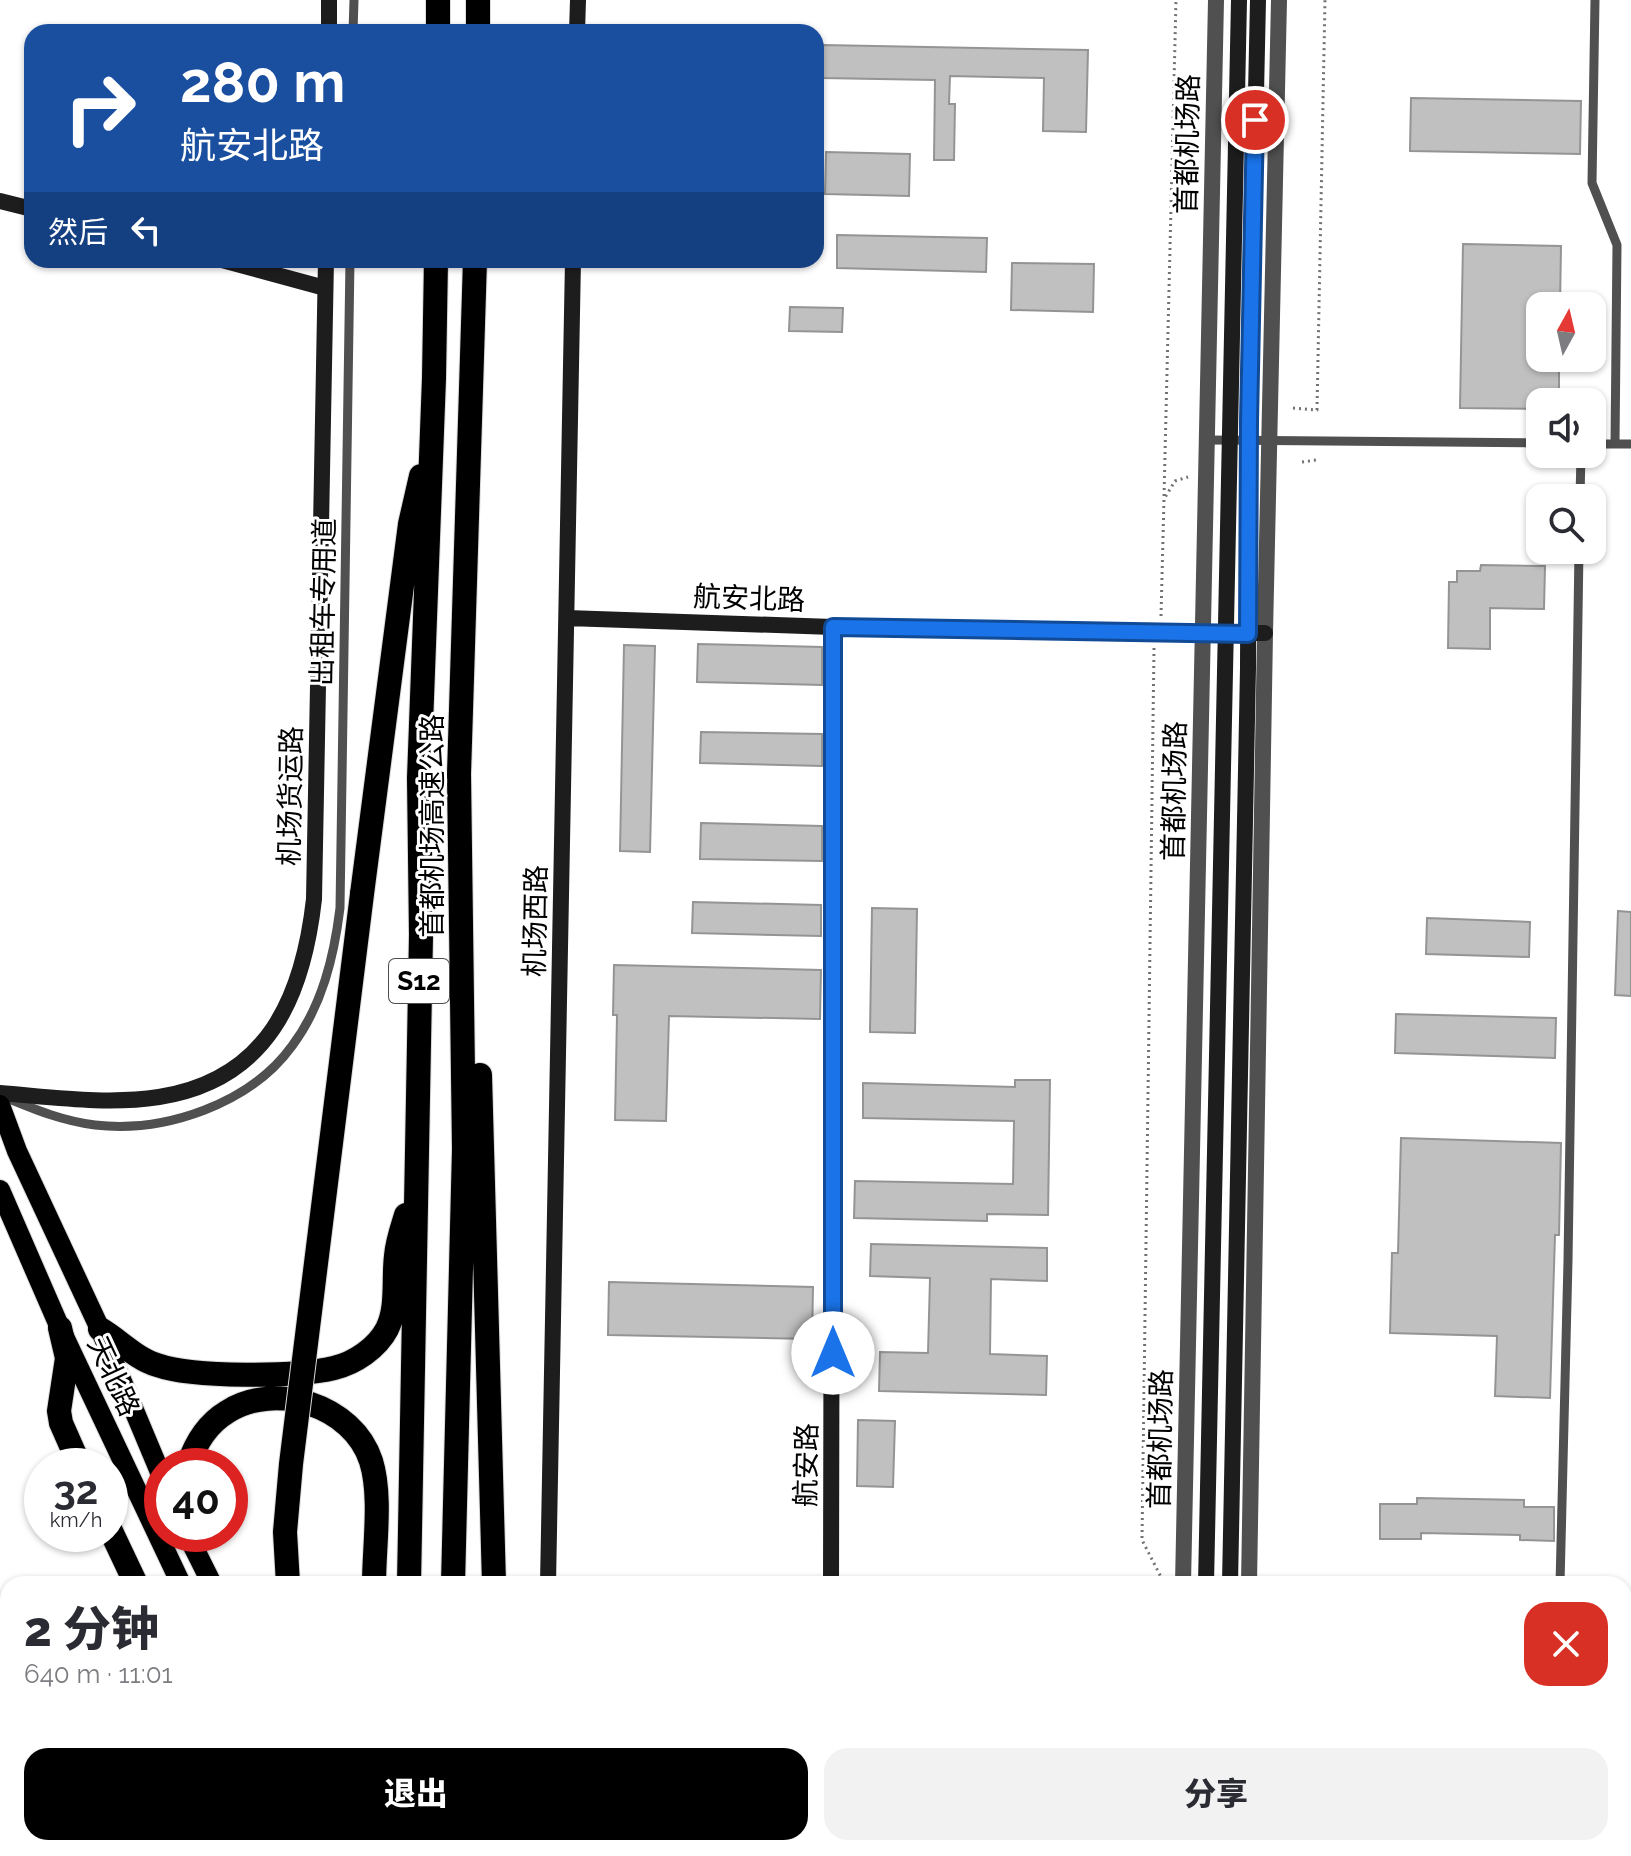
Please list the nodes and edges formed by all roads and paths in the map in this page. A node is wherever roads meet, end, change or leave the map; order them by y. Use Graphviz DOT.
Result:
graph roads {
  1 [pos="329,0"];
  2 [pos="354,0"];
  3 [pos="438,0"];
  4 [pos="478,0"];
  5 [pos="578,0"];
  6 [pos="1176,0"];
  7 [pos="1216,0"];
  8 [pos="1239,0"];
  9 [pos="1258,0"];
  10 [pos="1279,0"];
  11 [pos="1325,0"];
  12 [pos="1595,0"];
  13 [pos="329,24"];
  14 [pos="353,24"];
  15 [pos="438,24"];
  16 [pos="478,24"];
  17 [pos="577,24"];
  18 [pos="0,201"];
  19 [pos="24,207"];
  20 [pos="251,268"];
  21 [pos="326,268"];
  22 [pos="350,268"];
  23 [pos="436,268"];
  24 [pos="475,268"];
  25 [pos="573,268"];
  26 [pos="325,288"];
  27 [pos="434,378"];
  28 [pos="1293,408"];
  29 [pos="1249,439"];
  30 [pos="1270,439"];
  31 [pos="1207,440"];
  32 [pos="1230,440"];
  33 [pos="1526,443"];
  34 [pos="1606,444"];
  35 [pos="1615,444"];
  36 [pos="1631,444"];
  37 [pos="1316,460"];
  38 [pos="1302,462"];
  39 [pos="1198,473"];
  40 [pos="1164,499"];
  41 [pos="1579,564"];
  42 [pos="567,618"];
  43 [pos="833,627"];
  44 [pos="1161,633"];
  45 [pos="1203,634"];
  46 [pos="1227,634"];
  47 [pos="1257,634"];
  48 [pos="459,774"];
  49 [pos="0,1094"];
  50 [pos="0,1105"];
  51 [pos="416,1169"];
  52 [pos="0,1190"];
  53 [pos="60,1328"];
  54 [pos="100,1329"];
  55 [pos="72,1448"];
  56 [pos="150,1448"];
  57 [pos="196,1448"];
  58 [pos="121,1552"];
  59 [pos="196,1552"];
  60 [pos="132,1576"];
  61 [pos="177,1576"];
  62 [pos="208,1576"];
  63 [pos="288,1576"];
  64 [pos="374,1576"];
  65 [pos="409,1576"];
  66 [pos="453,1576"];
  67 [pos="494,1576"];
  68 [pos="548,1576"];
  69 [pos="831,1576"];
  70 [pos="1160,1576"];
  71 [pos="1183,1576"];
  72 [pos="1206,1576"];
  73 [pos="1230,1576"];
  74 [pos="1249,1576"];
  75 [pos="1560,1576"];
  1 -- 13 [label="street"];
  2 -- 14 [label="lane"];
  3 -- 15 [label="highway"];
  4 -- 16 [label="highway"];
  5 -- 17 [label="street"];
  6 -- 40 [label="path"];
  7 -- 31 [label="street, 首都机场路"];
  8 -- 32 [label="street, 首都机场路"];
  9 -- 29 [label="street"];
  10 -- 30 [label="street"];
  11 -- 28 [label="path"];
  12 -- 35 [label="lane"];
  18 -- 19 [label="street"];
  20 -- 26 [label="street"];
  21 -- 26 [label="street, 机场货运路"];
  22 -- 49 [label="lane, 出租车专用道"];
  23 -- 27 [label="highway, 首都机场高速公路 / S12"];
  24 -- 48 [label="highway, 首都机场高速公路 / S12"];
  25 -- 42 [label="street, 机场西路"];
  26 -- 49 [label="street, 机场货运路"];
  27 -- 51 [label="highway, 首都机场高速公路 / S12"];
  27 -- 63 [label="highway, bridge"];
  29 -- 30 [label="lane"];
  29 -- 32 [label="lane"];
  29 -- 47 [label="street"];
  30 -- 33 [label="lane"];
  30 -- 47 [label="street"];
  31 -- 32 [label="lane"];
  31 -- 45 [label="street, 首都机场路"];
  32 -- 46 [label="street, 首都机场路"];
  34 -- 35 [label="lane"];
  35 -- 36 [label="lane"];
  37 -- 38 [label="path"];
  39 -- 40 [label="path"];
  40 -- 44 [label="path"];
  41 -- 75 [label="lane"];
  42 -- 43 [label="street, 航安北路"];
  42 -- 68 [label="street, 机场西路"];
  43 -- 44 [label="street, 航安北路"];
  43 -- 69 [label="street, 航安路"];
  44 -- 45 [label="street, 航安北路"];
  44 -- 70 [label="path"];
  45 -- 46 [label="street, 航安北路"];
  45 -- 71 [label="street, 首都机场路"];
  46 -- 47 [label="street, 航安北路"];
  46 -- 72 [label="street, 首都机场路"];
  47 -- 73 [label="street"];
  47 -- 74 [label="street"];
  48 -- 66 [label="highway, 首都机场高速公路 / S12"];
  48 -- 67 [label="highway"];
  50 -- 54 [label="main road, 天北路"];
  51 -- 54 [label="highway"];
  51 -- 65 [label="highway, 首都机场高速公路 / S12"];
  52 -- 53 [label="main road, 天北路"];
  53 -- 55 [label="highway"];
  53 -- 61 [label="main road, 天北路"];
  54 -- 56 [label="main road, 天北路"];
  57 -- 64 [label="highway"];
  58 -- 60 [label="highway"];
  59 -- 62 [label="main road"];
}
